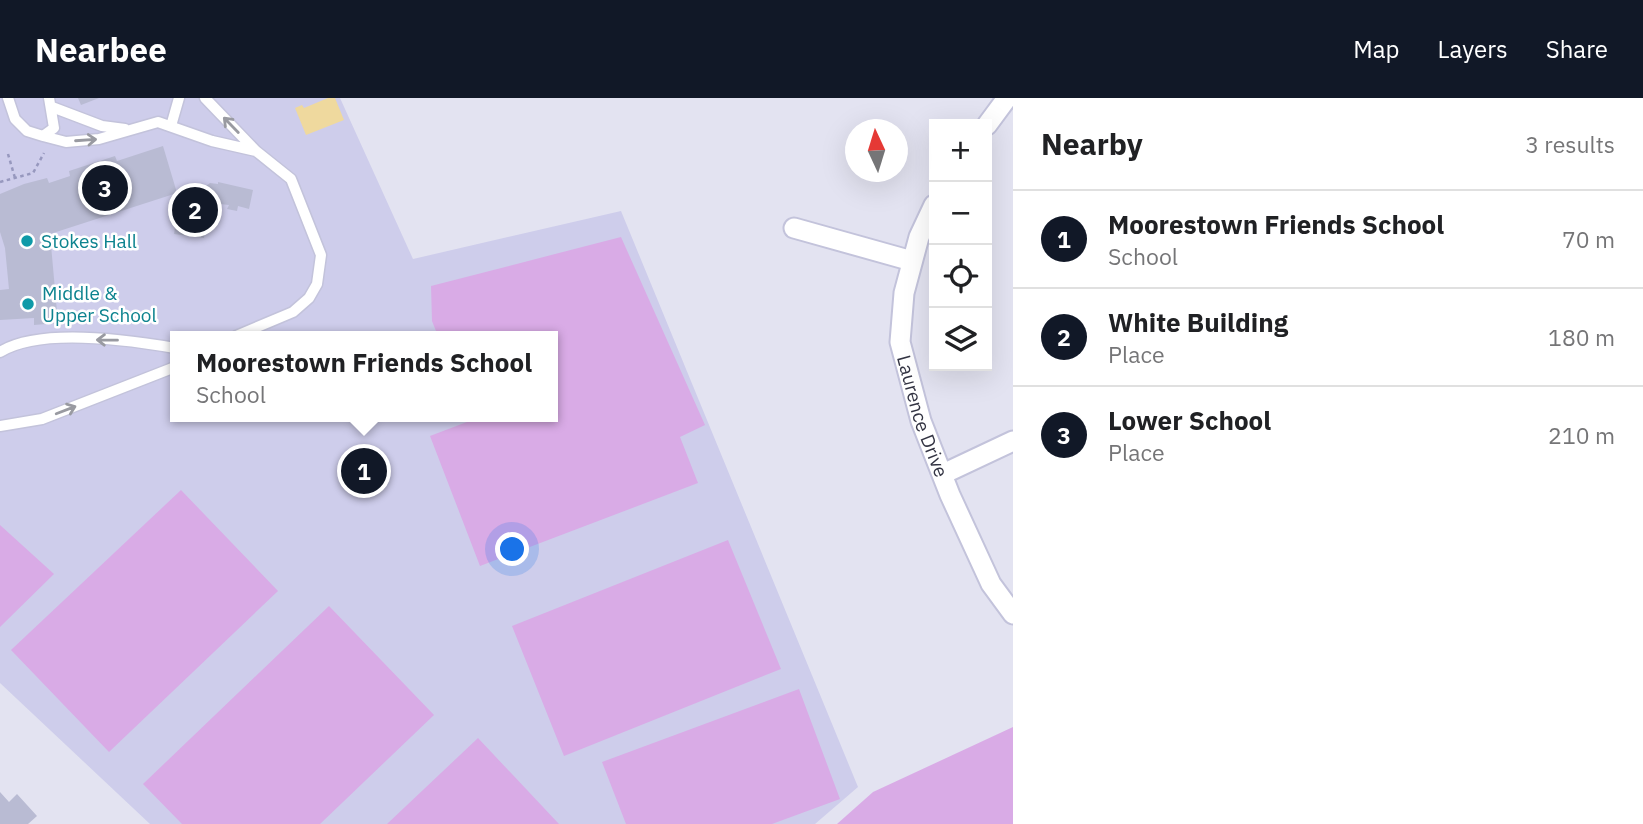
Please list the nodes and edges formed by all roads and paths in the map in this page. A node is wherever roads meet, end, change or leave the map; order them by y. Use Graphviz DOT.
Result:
graph roads {
  1 [pos="8,98"];
  2 [pos="179,98"];
  3 [pos="205,98"];
  4 [pos="1007,98"];
  5 [pos="51,103"];
  6 [pos="991,119"];
  7 [pos="171,126"];
  8 [pos="129,130"];
  9 [pos="43,136"];
  10 [pos="256,151"];
  11 [pos="44,153"];
  12 [pos="8,154"];
  13 [pos="15,178"];
  14 [pos="0,182"];
  15 [pos="929,216"];
  16 [pos="794,228"];
  17 [pos="912,261"];
  18 [pos="248,331"];
  19 [pos="170,347"];
  20 [pos="0,352"];
  21 [pos="170,369"];
  22 [pos="0,426"];
  23 [pos="1013,441"];
  24 [pos="943,474"];
  25 [pos="1013,614"];
  1 -- 9 [label="lane"];
  2 -- 7 [label="lane"];
  10 -- 3 [label="lane, one-way"];
  4 -- 6 [label="street"];
  5 -- 8 [label="lane"];
  5 -- 9 [label="lane"];
  7 -- 8 [label="lane"];
  7 -- 10 [label="lane"];
  9 -- 8 [label="lane, one-way"];
  10 -- 18 [label="lane"];
  11 -- 13 [label="path"];
  12 -- 13 [label="path"];
  13 -- 14 [label="path"];
  15 -- 17 [label="street, Laurence Drive"];
  16 -- 17 [label="street"];
  17 -- 24 [label="street, Laurence Drive"];
  19 -- 20 [label="lane, one-way"];
  22 -- 21 [label="lane, one-way"];
  23 -- 24 [label="street"];
  24 -- 25 [label="street, Laurence Drive"];
}
